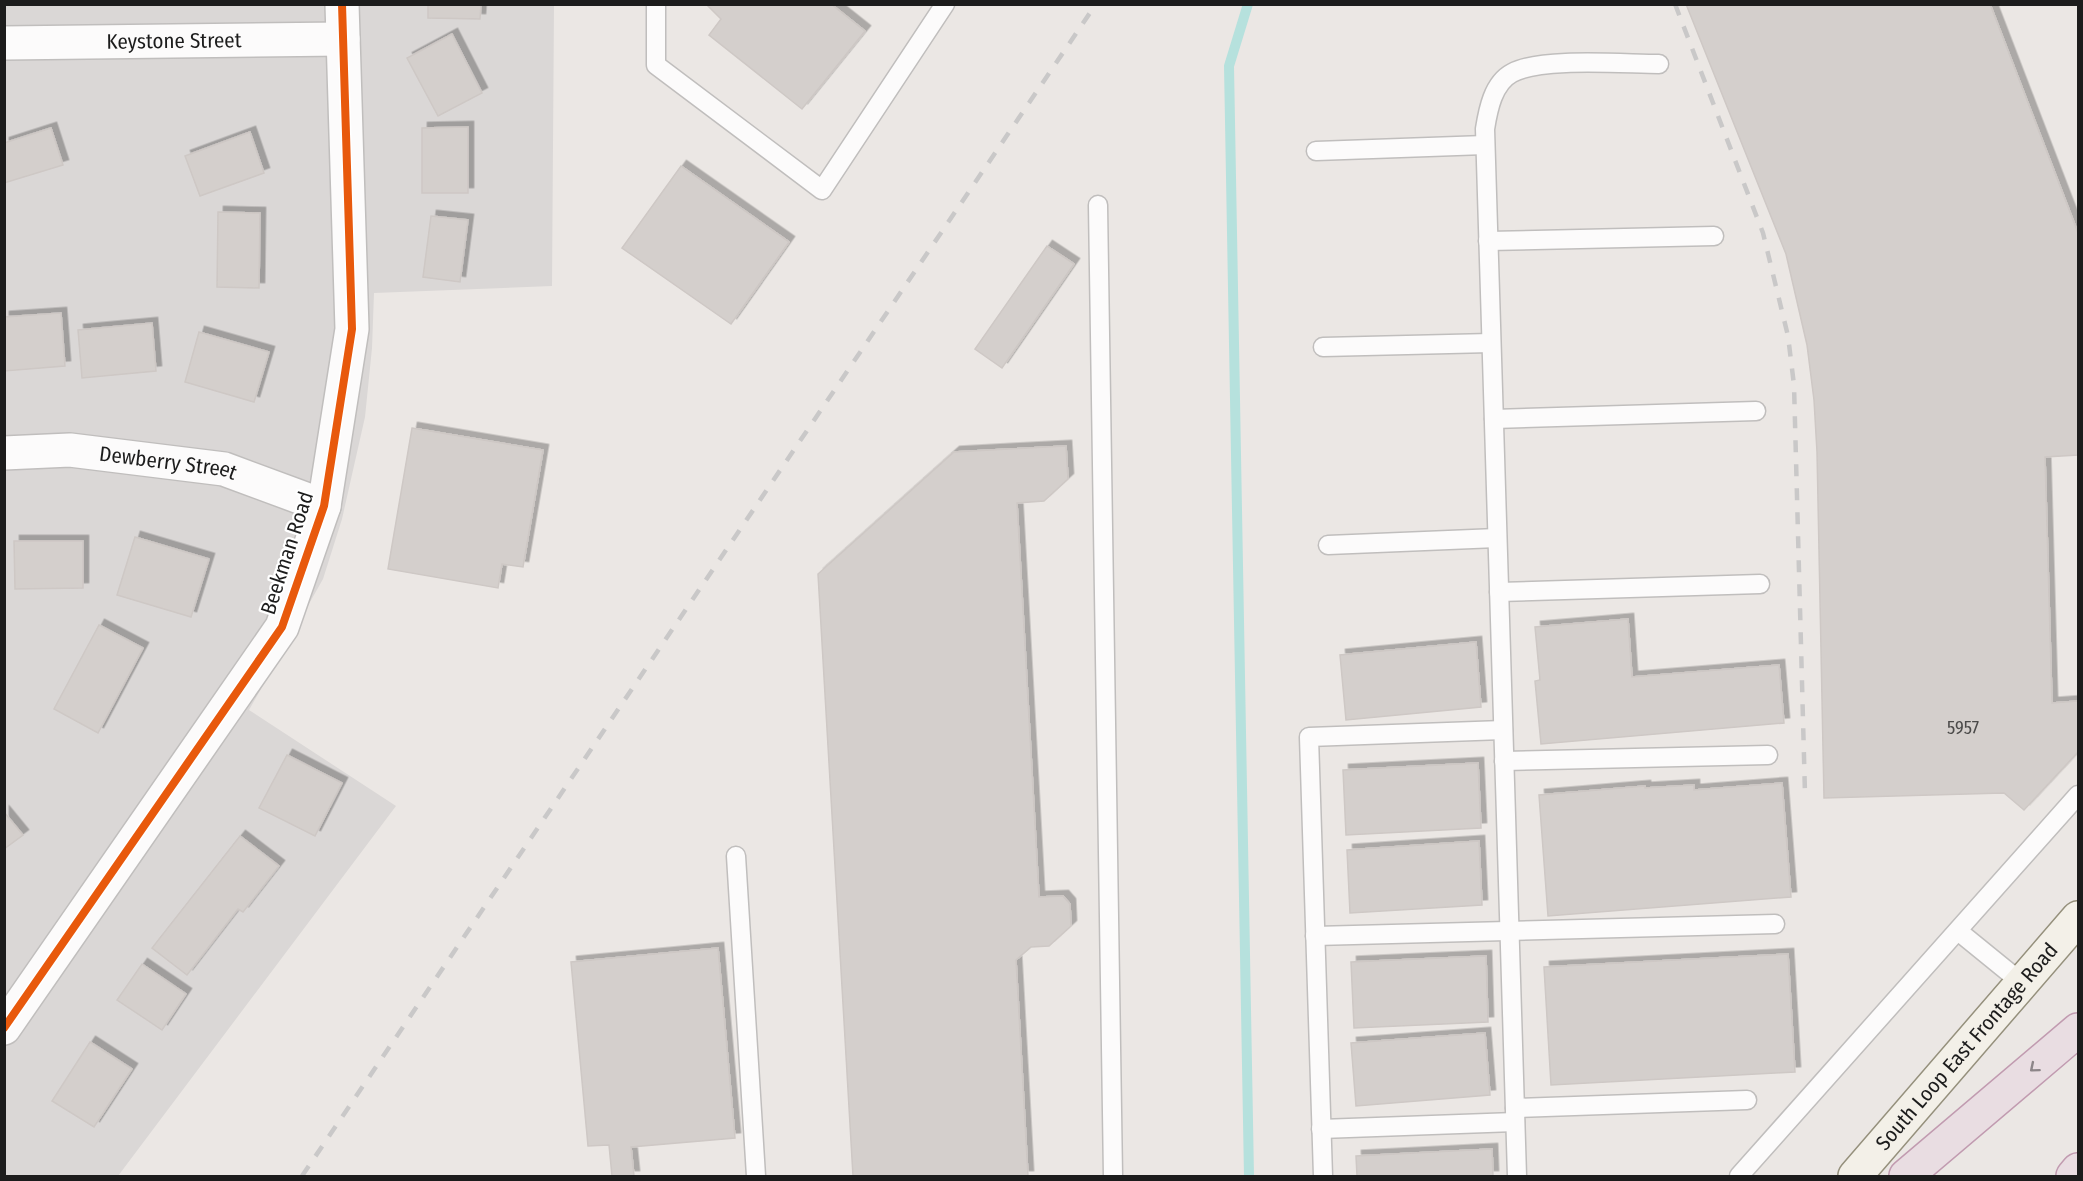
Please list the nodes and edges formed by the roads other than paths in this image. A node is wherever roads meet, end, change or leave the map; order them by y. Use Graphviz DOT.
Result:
graph roads {
  1 [pos="342,4"];
  2 [pos="656,4"];
  3 [pos="945,4"];
  4 [pos="343,39"];
  5 [pos="4,43"];
  6 [pos="1659,64"];
  7 [pos="1485,145"];
  8 [pos="1316,151"];
  9 [pos="1098,205"];
  10 [pos="1714,236"];
  11 [pos="1488,241"];
  12 [pos="1491,343"];
  13 [pos="1323,347"];
  14 [pos="1756,411"];
  15 [pos="1494,419"];
  16 [pos="4,453"];
  17 [pos="324,506"];
  18 [pos="1497,538"];
  19 [pos="1328,545"];
  20 [pos="1760,584"];
  21 [pos="1499,592"];
  22 [pos="1503,730"];
  23 [pos="1768,755"];
  24 [pos="1504,761"];
  25 [pos="2079,795"];
  26 [pos="736,856"];
  27 [pos="2079,918"];
  28 [pos="1775,924"];
  29 [pos="1509,931"];
  30 [pos="1958,931"];
  31 [pos="1315,936"];
  32 [pos="2022,983"];
  33 [pos="4,1029"];
  34 [pos="2079,1030"];
  35 [pos="1747,1100"];
  36 [pos="1515,1115"];
  37 [pos="1321,1129"];
  38 [pos="2079,1170"];
  39 [pos="756,1176"];
  40 [pos="1113,1176"];
  41 [pos="1323,1176"];
  42 [pos="1517,1176"];
  43 [pos="1739,1176"];
  44 [pos="1855,1176"];
  45 [pos="1906,1176"];
  46 [pos="2073,1176"];
  1 -- 4 [label="street, Beekman Road"];
  2 -- 3 [label="lane"];
  4 -- 5 [label="street, Keystone Street"];
  4 -- 17 [label="street, Beekman Road"];
  6 -- 7 [label="lane"];
  7 -- 8 [label="lane"];
  7 -- 11 [label="lane"];
  9 -- 40 [label="lane"];
  10 -- 11 [label="lane"];
  11 -- 12 [label="lane"];
  12 -- 13 [label="lane"];
  12 -- 15 [label="lane"];
  14 -- 15 [label="lane"];
  15 -- 18 [label="lane"];
  16 -- 17 [label="street, Dewberry Street"];
  17 -- 33 [label="street, Beekman Road"];
  18 -- 19 [label="lane"];
  18 -- 21 [label="lane"];
  20 -- 21 [label="lane"];
  21 -- 22 [label="lane"];
  22 -- 24 [label="lane"];
  22 -- 31 [label="lane"];
  23 -- 24 [label="lane"];
  24 -- 29 [label="lane"];
  25 -- 30 [label="lane"];
  26 -- 39 [label="lane"];
  27 -- 32 [label="main road, South Loop East Frontage Road"];
  28 -- 29 [label="lane"];
  29 -- 31 [label="lane"];
  29 -- 36 [label="lane"];
  30 -- 32 [label="lane"];
  30 -- 43 [label="lane"];
  31 -- 37 [label="lane"];
  32 -- 44 [label="main road, South Loop East Frontage Road"];
  34 -- 45 [label="highway, one-way"];
  35 -- 36 [label="lane"];
  36 -- 37 [label="lane"];
  36 -- 42 [label="lane"];
  37 -- 41 [label="lane"];
  38 -- 46 [label="highway"];
}
